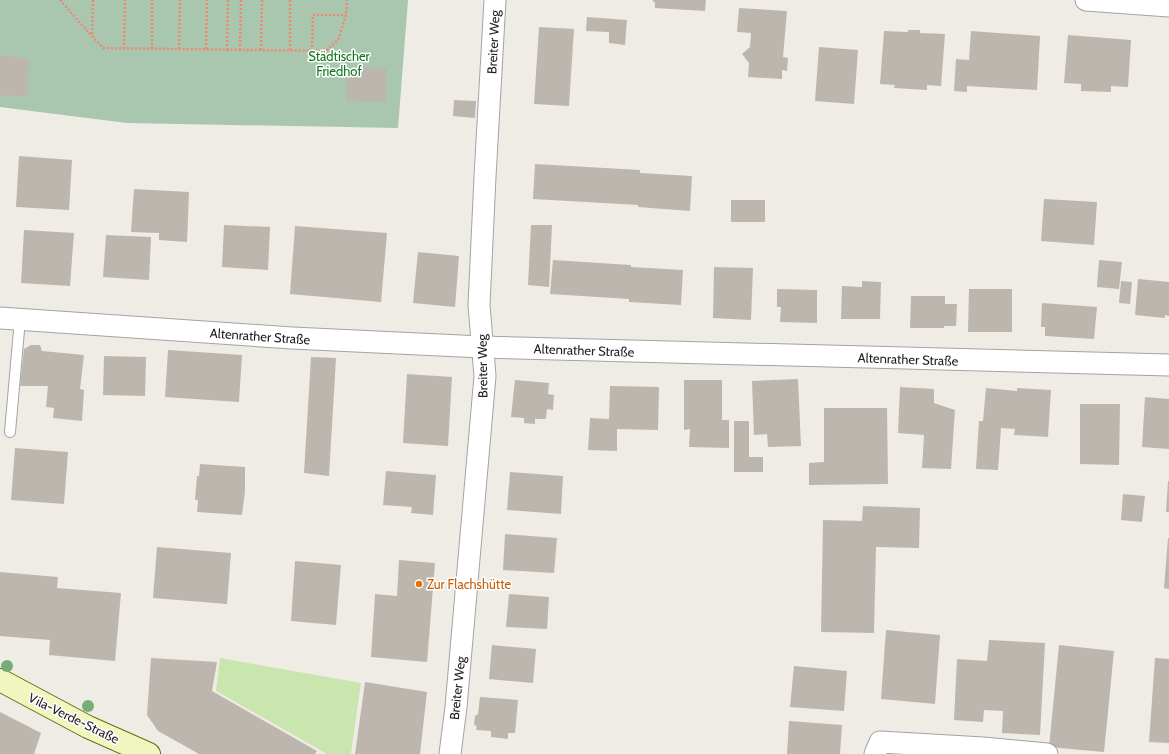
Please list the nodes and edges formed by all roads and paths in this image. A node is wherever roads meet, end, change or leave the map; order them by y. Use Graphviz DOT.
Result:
graph roads {
  1 [pos="60,0"];
  2 [pos="93,0"];
  3 [pos="125,0"];
  4 [pos="152,0"];
  5 [pos="180,0"];
  6 [pos="207,0"];
  7 [pos="228,0"];
  8 [pos="240,0"];
  9 [pos="262,0"];
  10 [pos="290,0"];
  11 [pos="347,0"];
  12 [pos="495,0"];
  13 [pos="1086,0"];
  14 [pos="1169,6"];
  15 [pos="346,15"];
  16 [pos="92,36"];
  17 [pos="124,49"];
  18 [pos="152,49"];
  19 [pos="179,49"];
  20 [pos="206,49"];
  21 [pos="227,50"];
  22 [pos="240,50"];
  23 [pos="261,50"];
  24 [pos="290,50"];
  25 [pos="312,51"];
  26 [pos="10,319"];
  27 [pos="482,347"];
  28 [pos="1169,365"];
  29 [pos="10,432"];
  30 [pos="0,680"];
  31 [pos="144,753"];
  32 [pos="450,754"];
  33 [pos="875,754"];
  34 [pos="1048,754"];
  1 -- 16 [label="path"];
  2 -- 16 [label="path"];
  3 -- 17 [label="path"];
  4 -- 18 [label="path"];
  5 -- 19 [label="path"];
  6 -- 20 [label="path"];
  7 -- 21 [label="path"];
  8 -- 22 [label="path"];
  9 -- 23 [label="path"];
  10 -- 24 [label="path"];
  11 -- 15 [label="path"];
  12 -- 27 [label="street, Breiter Weg"];
  13 -- 14 [label="street"];
  15 -- 25 [label="path"];
  15 -- 25 [label="path"];
  16 -- 17 [label="path"];
  17 -- 18 [label="path"];
  18 -- 19 [label="path"];
  19 -- 20 [label="path"];
  20 -- 21 [label="path"];
  21 -- 22 [label="path"];
  22 -- 23 [label="path"];
  23 -- 24 [label="path"];
  24 -- 25 [label="path"];
  26 -- 27 [label="street, Altenrather Straße"];
  26 -- 29 [label="lane"];
  27 -- 28 [label="street, Altenrather Straße"];
  27 -- 32 [label="street, Breiter Weg"];
  30 -- 31 [label="main road, Vila-Verde-Straße"];
  33 -- 34 [label="street"];
}
